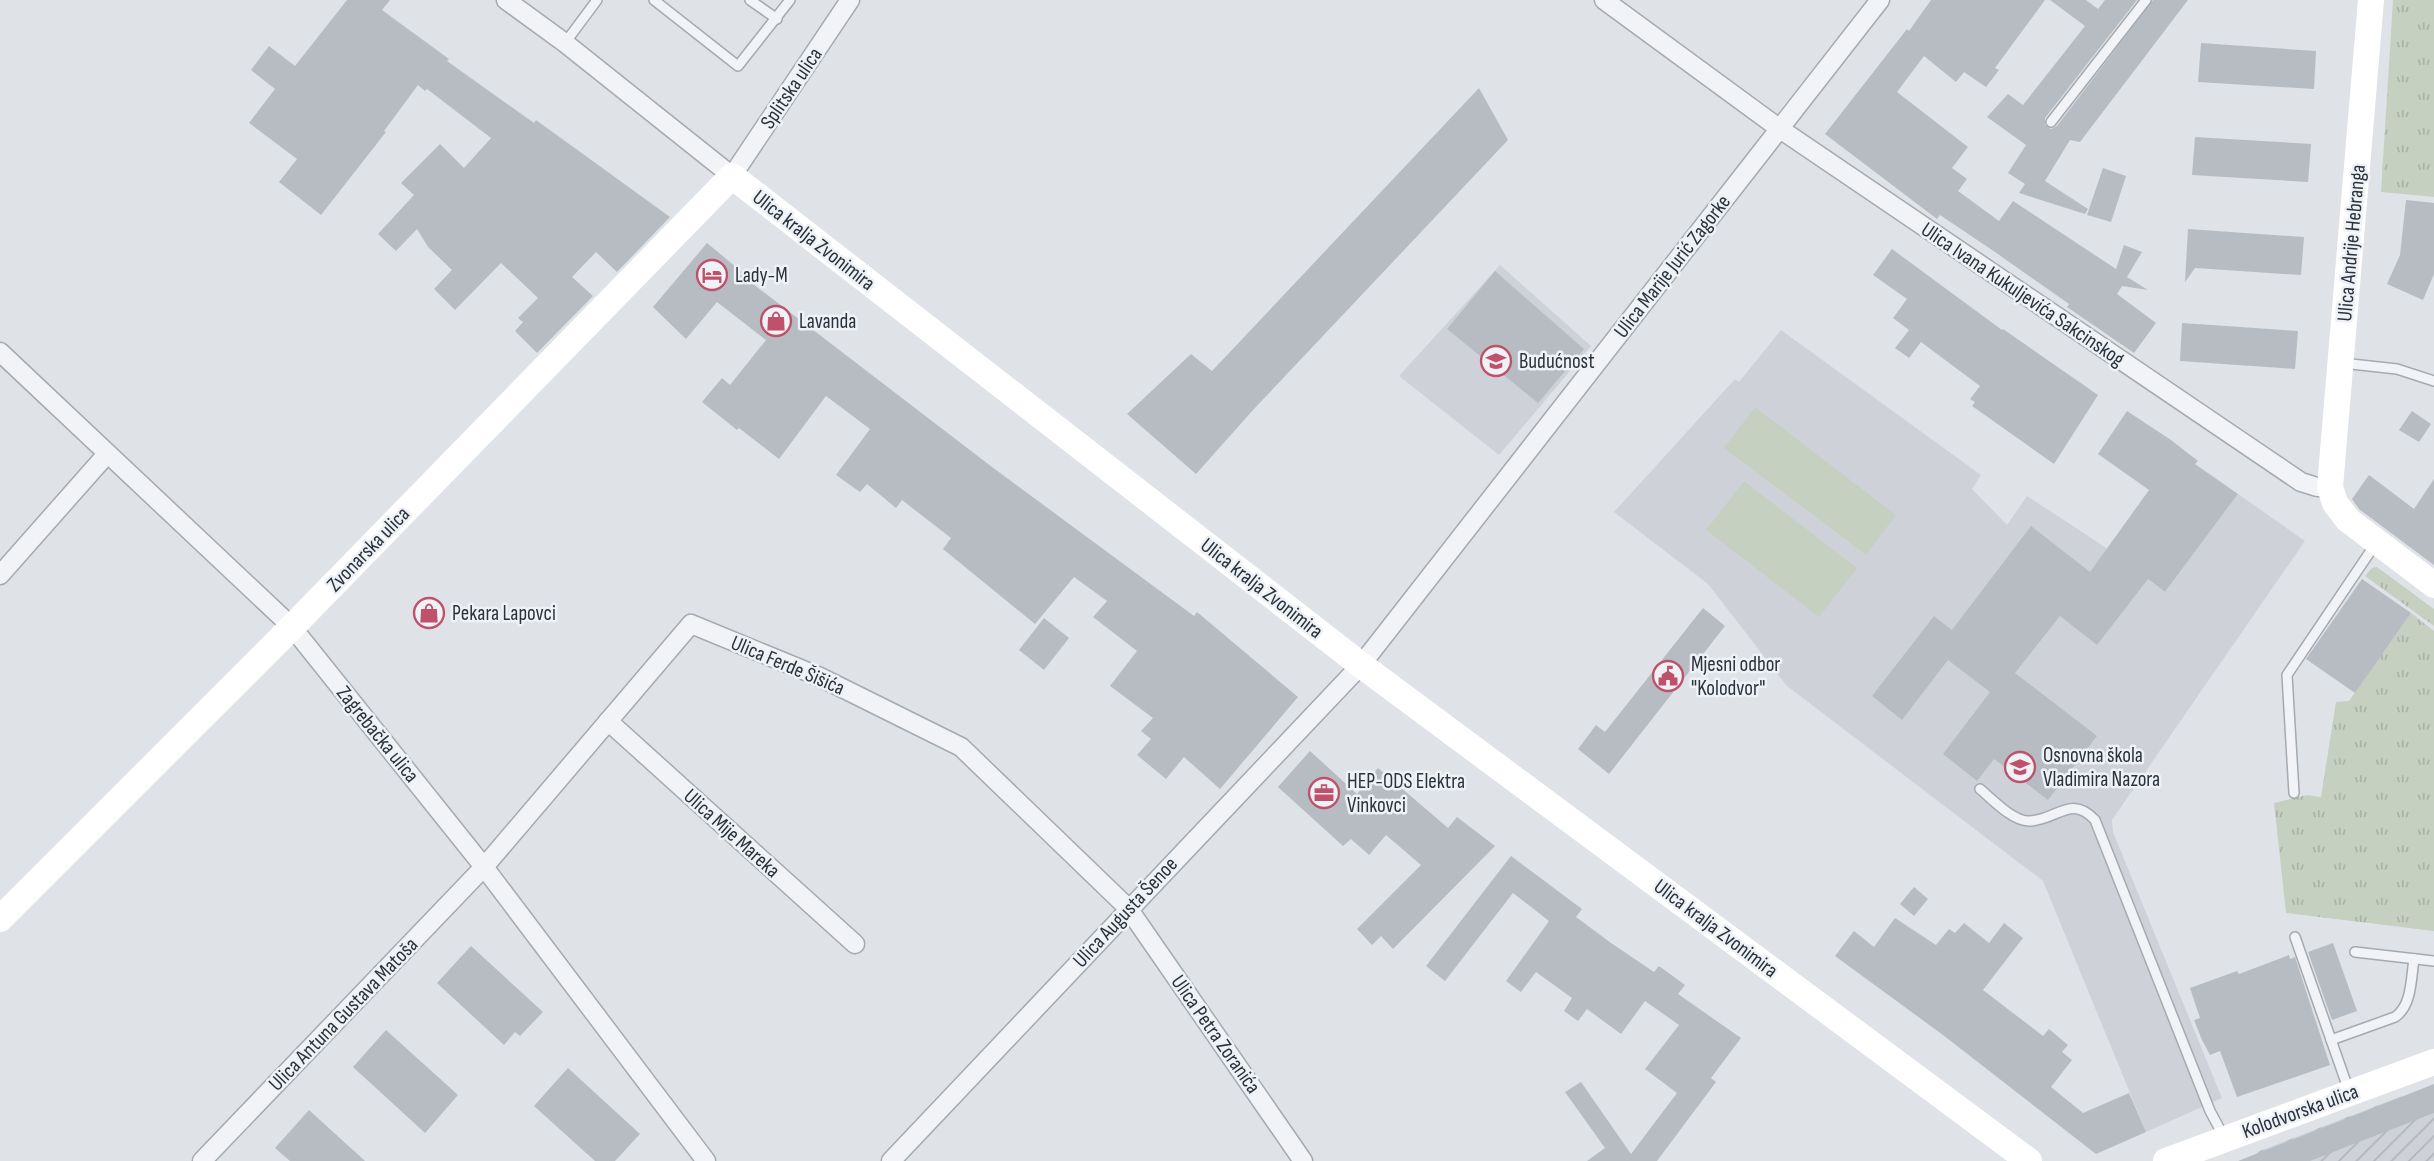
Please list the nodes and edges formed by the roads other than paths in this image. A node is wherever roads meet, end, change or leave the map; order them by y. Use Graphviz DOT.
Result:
graph roads {
  1 [pos="506,0"];
  2 [pos="597,0"];
  3 [pos="654,0"];
  4 [pos="750,0"];
  5 [pos="790,0"];
  6 [pos="850,0"];
  7 [pos="1604,0"];
  8 [pos="1880,0"];
  9 [pos="2146,0"];
  10 [pos="2371,0"];
  11 [pos="777,19"];
  12 [pos="565,43"];
  13 [pos="2051,122"];
  14 [pos="1780,129"];
  15 [pos="732,176"];
  16 [pos="0,352"];
  17 [pos="2341,363"];
  18 [pos="2434,381"];
  19 [pos="107,454"];
  20 [pos="2330,487"];
  21 [pos="2377,541"];
  22 [pos="0,575"];
  23 [pos="2434,585"];
  24 [pos="292,627"];
  25 [pos="1361,665"];
  26 [pos="608,721"];
  27 [pos="1980,789"];
  28 [pos="2294,793"];
  29 [pos="484,867"];
  30 [pos="1128,908"];
  31 [pos="0,919"];
  32 [pos="2295,937"];
  33 [pos="855,944"];
  34 [pos="2356,953"];
  35 [pos="2414,959"];
  36 [pos="2434,961"];
  37 [pos="2331,1040"];
  38 [pos="2434,1062"];
  39 [pos="2350,1092"];
  40 [pos="2225,1138"];
  41 [pos="202,1161"];
  42 [pos="706,1161"];
  43 [pos="891,1161"];
  44 [pos="1303,1161"];
  45 [pos="2029,1161"];
  46 [pos="2166,1161"];
  1 -- 12 [label="street, Ulica kralja Zvonimira"];
  2 -- 12 [label="lane"];
  3 -- 11 [label="lane"];
  4 -- 11 [label="lane"];
  5 -- 11 [label="lane"];
  6 -- 15 [label="street, Splitska ulica"];
  7 -- 14 [label="street, Ulica Ivana Kukuljevića Sakcinskog"];
  8 -- 14 [label="street, Ulica Marije Jurić Zagorke"];
  9 -- 13 [label="lane"];
  10 -- 17 [label="main road, Ulica Andrije Hebranga"];
  12 -- 15 [label="street, Ulica kralja Zvonimira"];
  14 -- 20 [label="street, Ulica Ivana Kukuljevića Sakcinskog"];
  14 -- 25 [label="street, Ulica Marije Jurić Zagorke"];
  15 -- 24 [label="main road, Zvonarska ulica"];
  15 -- 25 [label="main road, Ulica kralja Zvonimira"];
  16 -- 19 [label="street, Zagrebačka ulica"];
  17 -- 18 [label="lane"];
  17 -- 20 [label="main road, Ulica Andrije Hebranga"];
  19 -- 22 [label="street"];
  19 -- 24 [label="street, Zagrebačka ulica"];
  20 -- 21 [label="main road"];
  21 -- 23 [label="main road"];
  21 -- 28 [label="lane"];
  24 -- 29 [label="street, Zagrebačka ulica"];
  24 -- 31 [label="main road, Zvonarska ulica"];
  25 -- 30 [label="street, Ulica Augusta Šenoe"];
  25 -- 45 [label="main road, Ulica kralja Zvonimira"];
  26 -- 29 [label="street, Ulica Ferde Šišića"];
  26 -- 30 [label="street, Ulica Ferde Šišića"];
  26 -- 33 [label="street, Ulica Mije Mareka"];
  27 -- 40 [label="lane"];
  29 -- 41 [label="street, Ulica Antuna Gustava Matoša"];
  29 -- 42 [label="street, Zagrebačka ulica"];
  30 -- 43 [label="street, Ulica Augusta Šenoe"];
  30 -- 44 [label="street, Ulica Petra Zoranića"];
  32 -- 37 [label="lane"];
  34 -- 35 [label="lane"];
  35 -- 36 [label="lane"];
  35 -- 37 [label="lane"];
  37 -- 39 [label="lane"];
  38 -- 39 [label="main road, Kolodvorska ulica"];
  39 -- 40 [label="main road, Kolodvorska ulica"];
  40 -- 46 [label="main road, Kolodvorska ulica"];
}
